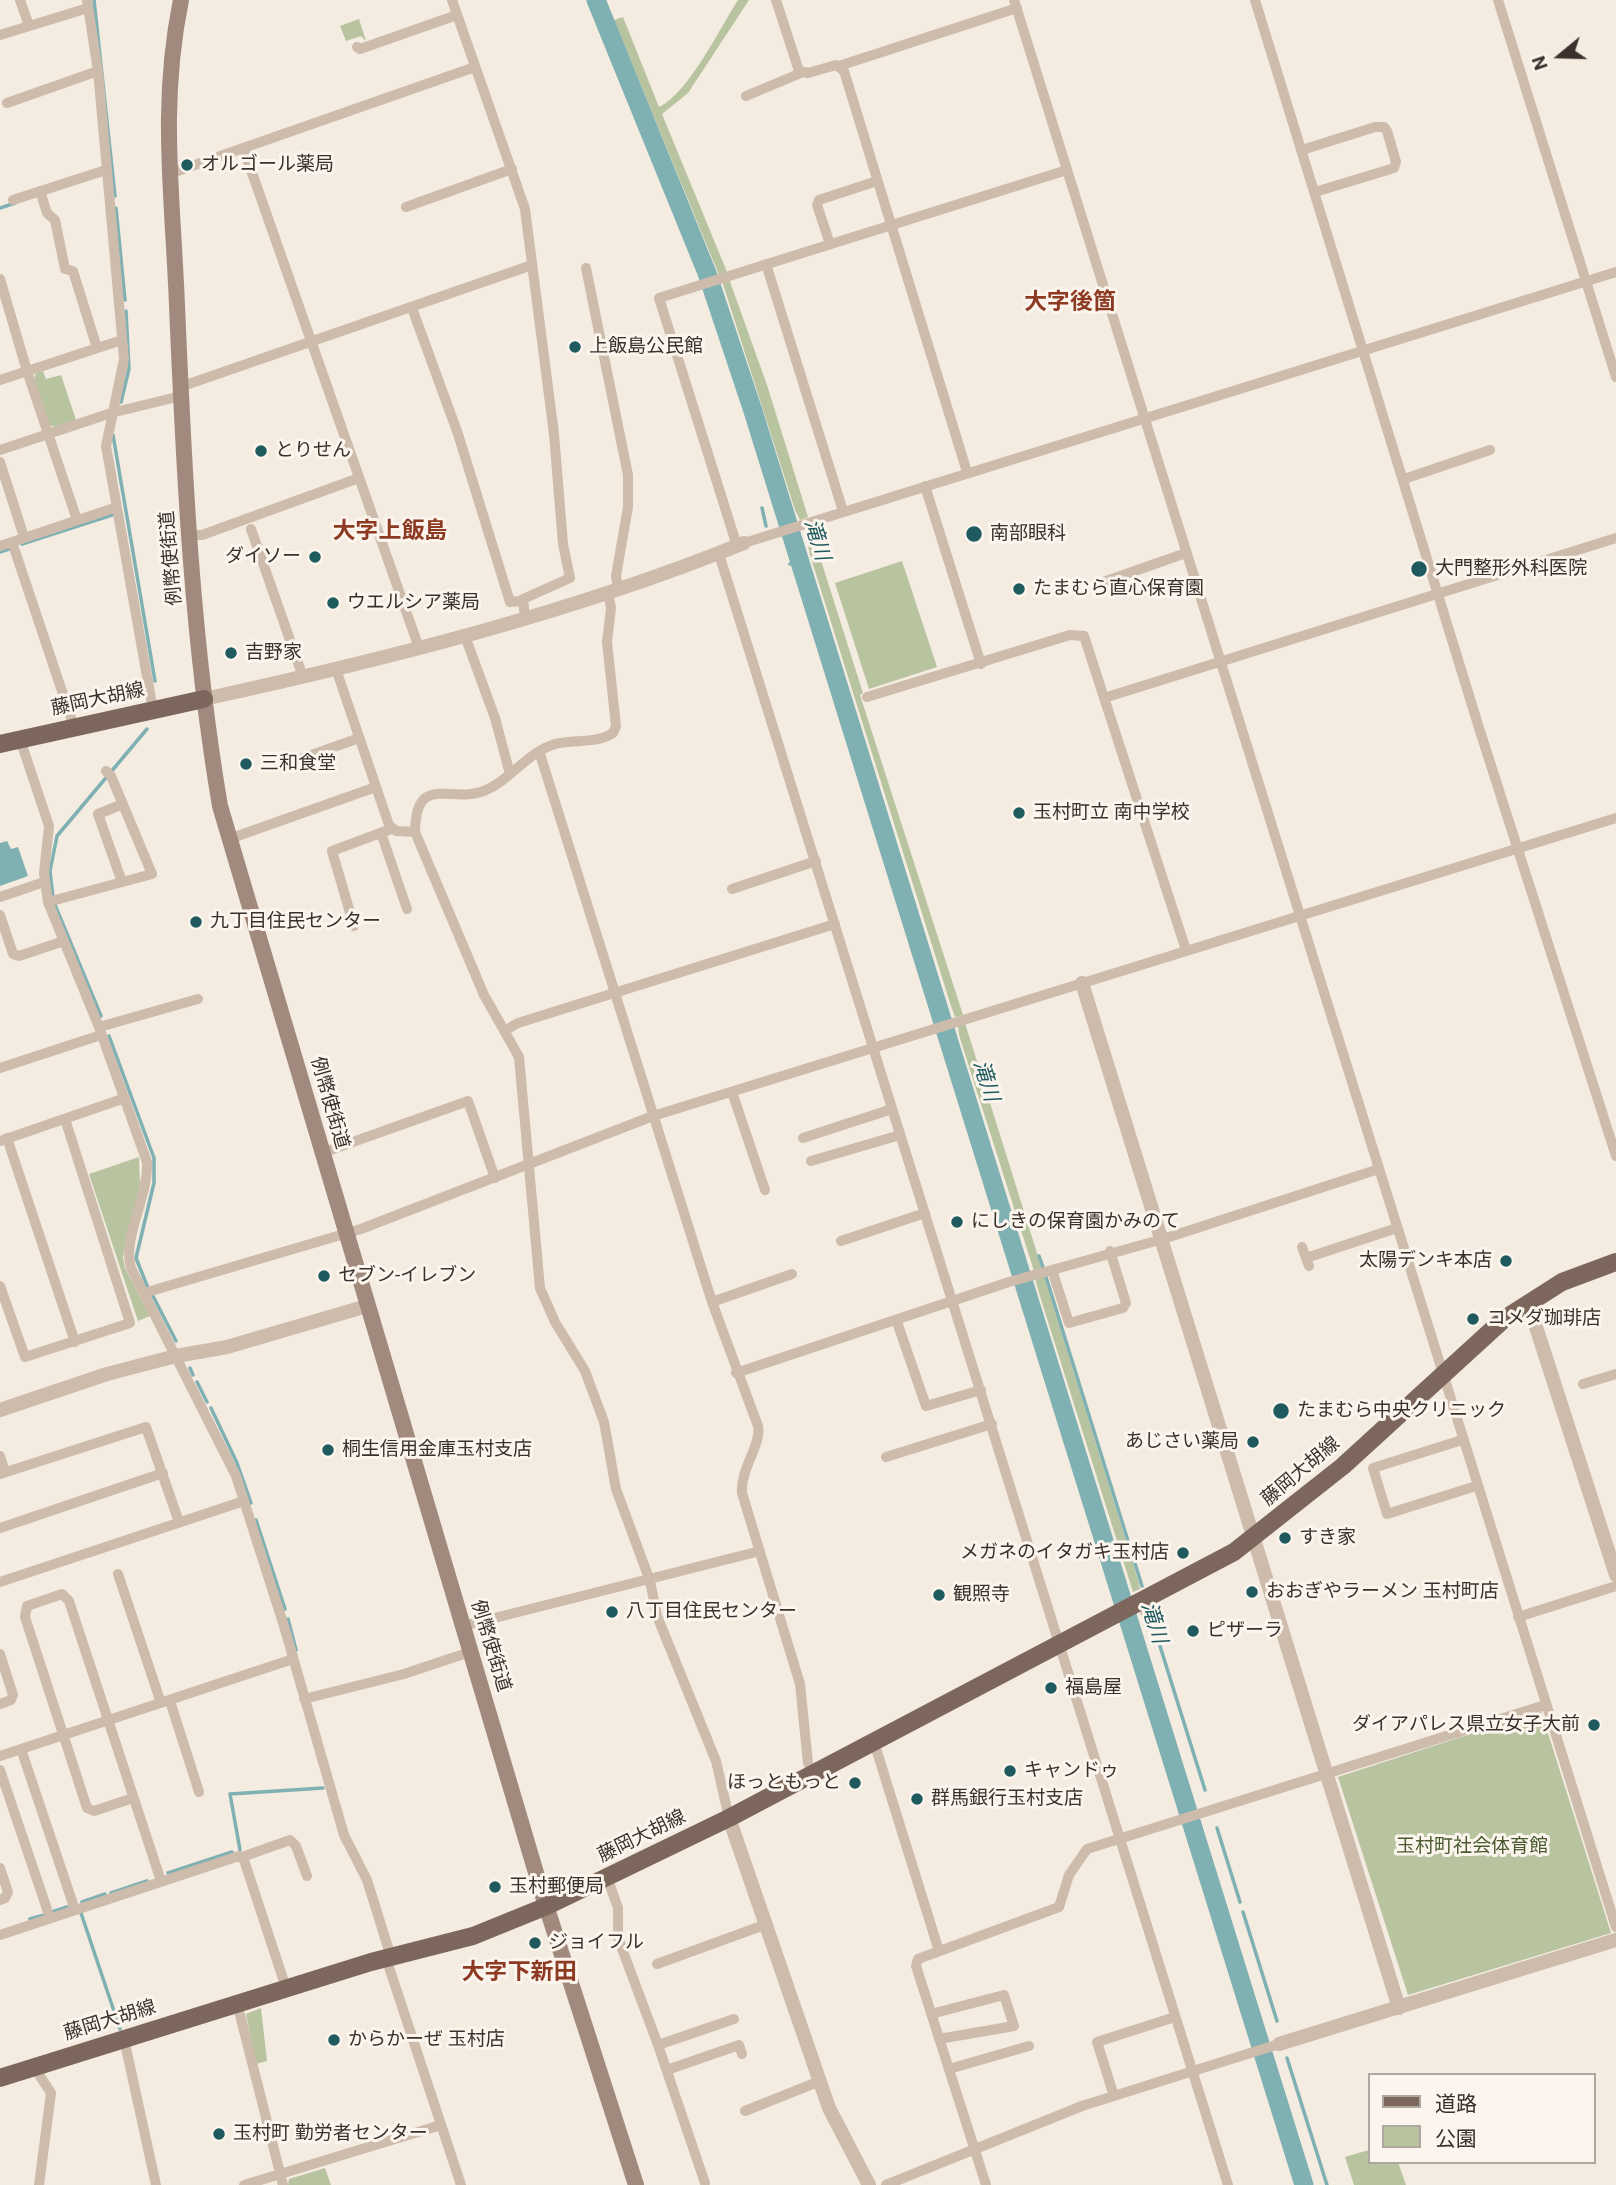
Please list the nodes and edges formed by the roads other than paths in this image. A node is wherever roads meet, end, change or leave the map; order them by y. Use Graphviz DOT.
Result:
graph roads {
  1 [pos="20,0"];
  2 [pos="181,0"];
  3 [pos="452,0"];
  4 [pos="776,0"];
  5 [pos="1255,0"];
  6 [pos="1498,0"];
  7 [pos="88,4"];
  8 [pos="1015,4"];
  9 [pos="457,15"];
  10 [pos="29,26"];
  11 [pos="0,35"];
  12 [pos="357,47"];
  13 [pos="839,65"];
  14 [pos="475,67"];
  15 [pos="98,71"];
  16 [pos="801,73"];
  17 [pos="746,96"];
  18 [pos="7,103"];
  19 [pos="244,150"];
  20 [pos="1302,150"];
  21 [pos="512,169"];
  22 [pos="106,170"];
  23 [pos="1067,170"];
  24 [pos="169,174"];
  25 [pos="877,181"];
  26 [pos="40,191"];
  27 [pos="1315,192"];
  28 [pos="13,201"];
  29 [pos="406,207"];
  30 [pos="891,225"];
  31 [pos="830,244"];
  32 [pos="766,264"];
  33 [pos="532,265"];
  34 [pos="586,268"];
  35 [pos="1616,272"];
  36 [pos="0,279"];
  37 [pos="1586,281"];
  38 [pos="412,308"];
  39 [pos="122,340"];
  40 [pos="312,343"];
  41 [pos="97,348"];
  42 [pos="1363,348"];
  43 [pos="26,371"];
  44 [pos="1616,377"];
  45 [pos="0,380"];
  46 [pos="181,392"];
  47 [pos="111,413"];
  48 [pos="1144,417"];
  49 [pos="48,434"];
  50 [pos="0,450"];
  51 [pos="1490,450"];
  52 [pos="0,462"];
  53 [pos="967,472"];
  54 [pos="359,478"];
  55 [pos="1404,478"];
  56 [pos="925,486"];
  57 [pos="117,507"];
  58 [pos="843,511"];
  59 [pos="77,520"];
  60 [pos="251,529"];
  61 [pos="191,535"];
  62 [pos="24,537"];
  63 [pos="1616,538"];
  64 [pos="12,542"];
  65 [pos="741,545"];
  66 [pos="0,546"];
  67 [pos="1186,553"];
  68 [pos="719,554"];
  69 [pos="1106,581"];
  70 [pos="613,590"];
  71 [pos="1438,595"];
  72 [pos="521,601"];
  73 [pos="525,618"];
  74 [pos="465,636"];
  75 [pos="419,648"];
  76 [pos="1220,661"];
  77 [pos="981,664"];
  78 [pos="336,668"];
  79 [pos="303,677"];
  80 [pos="867,697"];
  81 [pos="1104,698"];
  82 [pos="204,699"];
  83 [pos="153,710"];
  84 [pos="74,727"];
  85 [pos="359,738"];
  86 [pos="20,739"];
  87 [pos="0,744"];
  88 [pos="539,751"];
  89 [pos="292,762"];
  90 [pos="109,774"];
  91 [pos="510,774"];
  92 [pos="376,787"];
  93 [pos="123,804"];
  94 [pos="1616,818"];
  95 [pos="386,831"];
  96 [pos="415,832"];
  97 [pos="229,839"];
  98 [pos="1518,849"];
  99 [pos="816,862"];
  100 [pos="122,882"];
  101 [pos="44,883"];
  102 [pos="732,889"];
  103 [pos="0,897"];
  104 [pos="48,902"];
  105 [pos="407,909"];
  106 [pos="0,915"];
  107 [pos="1299,915"];
  108 [pos="835,924"];
  109 [pos="354,926"];
  110 [pos="64,941"];
  111 [pos="1186,950"];
  112 [pos="1082,983"];
  113 [pos="615,994"];
  114 [pos="198,999"];
  115 [pos="506,1030"];
  116 [pos="100,1031"];
  117 [pos="873,1046"];
  118 [pos="0,1068"];
  119 [pos="732,1092"];
  120 [pos="125,1098"];
  121 [pos="892,1110"];
  122 [pos="653,1116"];
  123 [pos="65,1119"];
  124 [pos="900,1135"];
  125 [pos="803,1138"];
  126 [pos="4,1139"];
  127 [pos="322,1153"];
  128 [pos="1616,1156"];
  129 [pos="811,1161"];
  130 [pos="530,1165"];
  131 [pos="1379,1168"];
  132 [pos="495,1178"];
  133 [pos="765,1190"];
  134 [pos="925,1213"];
  135 [pos="1397,1228"];
  136 [pos="346,1234"];
  137 [pos="1163,1239"];
  138 [pos="841,1241"];
  139 [pos="1110,1251"];
  140 [pos="1305,1257"];
  141 [pos="1616,1262"];
  142 [pos="1052,1270"];
  143 [pos="792,1274"];
  144 [pos="0,1286"];
  145 [pos="144,1293"];
  146 [pos="952,1301"];
  147 [pos="712,1302"];
  148 [pos="1528,1302"];
  149 [pos="368,1307"];
  150 [pos="897,1322"];
  151 [pos="75,1342"];
  152 [pos="176,1356"];
  153 [pos="736,1373"];
  154 [pos="1443,1373"];
  155 [pos="1616,1374"];
  156 [pos="1583,1384"];
  157 [pos="981,1390"];
  158 [pos="0,1410"];
  159 [pos="992,1424"];
  160 [pos="1462,1440"];
  161 [pos="0,1456"];
  162 [pos="886,1457"];
  163 [pos="3,1473"];
  164 [pos="163,1473"];
  165 [pos="1476,1486"];
  166 [pos="244,1500"];
  167 [pos="179,1522"];
  168 [pos="0,1528"];
  169 [pos="1254,1537"];
  170 [pos="760,1551"];
  171 [pos="118,1574"];
  172 [pos="1616,1575"];
  173 [pos="650,1580"];
  174 [pos="0,1582"];
  175 [pos="1616,1586"];
  176 [pos="1139,1602"];
  177 [pos="1518,1617"];
  178 [pos="1149,1625"];
  179 [pos="463,1626"];
  180 [pos="1059,1644"];
  181 [pos="470,1652"];
  182 [pos="0,1654"];
  183 [pos="293,1659"];
  184 [pos="304,1699"];
  185 [pos="165,1702"];
  186 [pos="0,1704"];
  187 [pos="1545,1705"];
  188 [pos="108,1720"];
  189 [pos="63,1735"];
  190 [pos="874,1742"];
  191 [pos="21,1749"];
  192 [pos="0,1756"];
  193 [pos="0,1770"];
  194 [pos="1327,1773"];
  195 [pos="813,1774"];
  196 [pos="200,1792"];
  197 [pos="133,1798"];
  198 [pos="729,1818"];
  199 [pos="1119,1839"];
  200 [pos="242,1857"];
  201 [pos="0,1868"];
  202 [pos="307,1876"];
  203 [pos="607,1877"];
  204 [pos="161,1881"];
  205 [pos="0,1900"];
  206 [pos="547,1906"];
  207 [pos="75,1910"];
  208 [pos="50,1918"];
  209 [pos="767,1924"];
  210 [pos="1616,1927"];
  211 [pos="0,1935"];
  212 [pos="1616,1940"];
  213 [pos="939,1951"];
  214 [pos="388,1957"];
  215 [pos="657,1964"];
  216 [pos="286,1988"];
  217 [pos="237,2003"];
  218 [pos="1399,2008"];
  219 [pos="931,2014"];
  220 [pos="1175,2017"];
  221 [pos="734,2019"];
  222 [pos="124,2039"];
  223 [pos="939,2039"];
  224 [pos="658,2045"];
  225 [pos="1276,2045"];
  226 [pos="1029,2046"];
  227 [pos="742,2054"];
  228 [pos="34,2067"];
  229 [pos="949,2069"];
  230 [pos="667,2070"];
  231 [pos="1193,2072"];
  232 [pos="0,2078"];
  233 [pos="820,2081"];
  234 [pos="1114,2096"];
  235 [pos="745,2111"];
  236 [pos="441,2124"];
  237 [pos="974,2150"];
  238 [pos="281,2181"];
  239 [pos="705,2183"];
  240 [pos="39,2185"];
  241 [pos="156,2185"];
  242 [pos="244,2185"];
  243 [pos="461,2185"];
  244 [pos="636,2185"];
  245 [pos="869,2185"];
  246 [pos="886,2185"];
  247 [pos="986,2185"];
  248 [pos="1228,2185"];
  1 -- 10 [label="street"];
  2 -- 24 [label="main road, 例幣使街道"];
  3 -- 9 [label="street"];
  4 -- 16 [label="street"];
  5 -- 20 [label="street"];
  6 -- 37 [label="street"];
  7 -- 10 [label="street"];
  7 -- 15 [label="street"];
  8 -- 13 [label="street"];
  8 -- 23 [label="street"];
  9 -- 12 [label="street"];
  9 -- 14 [label="street"];
  10 -- 11 [label="street"];
  13 -- 16 [label="street"];
  13 -- 25 [label="street"];
  14 -- 19 [label="street"];
  14 -- 21 [label="street"];
  15 -- 18 [label="street"];
  15 -- 22 [label="street"];
  16 -- 17 [label="street"];
  19 -- 24 [label="street"];
  19 -- 40 [label="street"];
  20 -- 27 [label="street"];
  20 -- 27 [label="street"];
  21 -- 29 [label="street"];
  21 -- 33 [label="street"];
  22 -- 26 [label="street"];
  22 -- 39 [label="street"];
  23 -- 30 [label="street"];
  23 -- 48 [label="street"];
  24 -- 46 [label="main road, 例幣使街道"];
  25 -- 30 [label="street"];
  25 -- 31 [label="street"];
  26 -- 28 [label="street"];
  26 -- 41 [label="street"];
  27 -- 42 [label="street"];
  30 -- 31 [label="street"];
  30 -- 53 [label="street"];
  31 -- 32 [label="street"];
  32 -- 58 [label="street"];
  32 -- 65 [label="street"];
  33 -- 38 [label="street"];
  33 -- 72 [label="street"];
  34 -- 70 [label="street"];
  35 -- 37 [label="street"];
  36 -- 43 [label="street"];
  37 -- 42 [label="street"];
  37 -- 44 [label="street"];
  38 -- 40 [label="street"];
  38 -- 72 [label="street"];
  39 -- 41 [label="street"];
  39 -- 47 [label="street"];
  40 -- 46 [label="street"];
  40 -- 54 [label="street"];
  41 -- 43 [label="street"];
  42 -- 48 [label="street"];
  42 -- 55 [label="street"];
  43 -- 45 [label="street"];
  43 -- 49 [label="street"];
  46 -- 47 [label="street"];
  46 -- 61 [label="main road, 例幣使街道"];
  47 -- 49 [label="street"];
  47 -- 57 [label="street"];
  48 -- 53 [label="street"];
  48 -- 67 [label="street"];
  49 -- 50 [label="street"];
  49 -- 59 [label="street"];
  51 -- 55 [label="street"];
  52 -- 62 [label="street"];
  53 -- 56 [label="street"];
  54 -- 61 [label="street"];
  54 -- 75 [label="street"];
  55 -- 71 [label="street"];
  56 -- 58 [label="street"];
  56 -- 77 [label="street"];
  57 -- 59 [label="street"];
  57 -- 83 [label="street"];
  58 -- 65 [label="street"];
  59 -- 62 [label="street"];
  60 -- 79 [label="street"];
  61 -- 82 [label="main road, 例幣使街道"];
  62 -- 64 [label="street"];
  63 -- 71 [label="street"];
  64 -- 66 [label="street"];
  64 -- 84 [label="street"];
  65 -- 68 [label="street"];
  67 -- 69 [label="street"];
  67 -- 76 [label="street"];
  68 -- 70 [label="street"];
  68 -- 99 [label="street"];
  70 -- 73 [label="street"];
  70 -- 88 [label="street"];
  71 -- 76 [label="street"];
  71 -- 98 [label="street"];
  72 -- 73 [label="street"];
  73 -- 74 [label="street"];
  74 -- 75 [label="street"];
  74 -- 91 [label="street"];
  75 -- 78 [label="street"];
  76 -- 81 [label="street"];
  76 -- 107 [label="street"];
  77 -- 80 [label="street"];
  77 -- 81 [label="street"];
  78 -- 79 [label="street"];
  78 -- 85 [label="street"];
  79 -- 82 [label="street"];
  81 -- 111 [label="street"];
  82 -- 83 [label="main road, 藤岡大胡線"];
  82 -- 97 [label="main road, 例幣使街道"];
  83 -- 84 [label="main road, 藤岡大胡線"];
  84 -- 86 [label="main road, 藤岡大胡線"];
  85 -- 89 [label="street"];
  85 -- 92 [label="street"];
  86 -- 87 [label="main road, 藤岡大胡線"];
  86 -- 101 [label="street"];
  88 -- 91 [label="street"];
  88 -- 113 [label="street"];
  90 -- 93 [label="street"];
  91 -- 96 [label="street"];
  92 -- 95 [label="street"];
  92 -- 97 [label="street"];
  93 -- 100 [label="street"];
  93 -- 100 [label="street"];
  94 -- 98 [label="street"];
  95 -- 96 [label="street"];
  95 -- 105 [label="street"];
  95 -- 109 [label="street"];
  96 -- 115 [label="street"];
  97 -- 127 [label="main road, 例幣使街道"];
  98 -- 107 [label="street"];
  98 -- 128 [label="street"];
  99 -- 102 [label="street"];
  99 -- 108 [label="street"];
  100 -- 104 [label="street"];
  101 -- 103 [label="street"];
  101 -- 104 [label="street"];
  104 -- 110 [label="street"];
  106 -- 110 [label="street"];
  107 -- 111 [label="street"];
  107 -- 131 [label="street"];
  108 -- 113 [label="street"];
  108 -- 117 [label="street"];
  110 -- 116 [label="street"];
  111 -- 112 [label="street"];
  112 -- 117 [label="street"];
  112 -- 137 [label="street"];
  113 -- 115 [label="street"];
  113 -- 122 [label="street"];
  114 -- 116 [label="street"];
  115 -- 130 [label="street"];
  116 -- 118 [label="street"];
  116 -- 120 [label="street"];
  117 -- 119 [label="street"];
  117 -- 121 [label="street"];
  119 -- 122 [label="street"];
  119 -- 133 [label="street"];
  120 -- 123 [label="street"];
  120 -- 145 [label="street"];
  121 -- 124 [label="street"];
  121 -- 125 [label="street"];
  122 -- 130 [label="street"];
  122 -- 147 [label="street"];
  123 -- 126 [label="street"];
  123 -- 151 [label="street"];
  124 -- 129 [label="street"];
  124 -- 134 [label="street"];
  126 -- 151 [label="street"];
  127 -- 132 [label="street"];
  127 -- 136 [label="main road, 例幣使街道"];
  130 -- 132 [label="street"];
  130 -- 173 [label="street"];
  131 -- 135 [label="street"];
  131 -- 137 [label="street"];
  132 -- 136 [label="street"];
  134 -- 138 [label="street"];
  134 -- 146 [label="street"];
  135 -- 140 [label="street"];
  135 -- 154 [label="street"];
  136 -- 145 [label="street"];
  136 -- 149 [label="main road, 例幣使街道"];
  137 -- 139 [label="street"];
  137 -- 169 [label="street"];
  139 -- 142 [label="street"];
  139 -- 142 [label="street"];
  141 -- 148 [label="main road, 藤岡大胡線"];
  142 -- 146 [label="street"];
  143 -- 147 [label="street"];
  144 -- 151 [label="street"];
  145 -- 152 [label="street"];
  146 -- 150 [label="street"];
  146 -- 157 [label="street"];
  147 -- 153 [label="street"];
  148 -- 154 [label="main road, 藤岡大胡線"];
  148 -- 172 [label="street"];
  149 -- 152 [label="street"];
  149 -- 179 [label="main road, 例幣使街道"];
  150 -- 153 [label="street"];
  150 -- 157 [label="street"];
  152 -- 158 [label="street"];
  152 -- 166 [label="street"];
  153 -- 170 [label="street"];
  154 -- 160 [label="street"];
  154 -- 169 [label="main road, 藤岡大胡線"];
  155 -- 156 [label="street"];
  157 -- 159 [label="street"];
  159 -- 162 [label="street"];
  159 -- 180 [label="street"];
  160 -- 165 [label="street"];
  160 -- 165 [label="street"];
  161 -- 163 [label="street"];
  163 -- 164 [label="street"];
  164 -- 167 [label="street"];
  164 -- 168 [label="street"];
  165 -- 177 [label="street"];
  166 -- 167 [label="street"];
  166 -- 183 [label="street"];
  167 -- 174 [label="street"];
  169 -- 176 [label="main road, 藤岡大胡線"];
  169 -- 194 [label="street"];
  170 -- 173 [label="street"];
  170 -- 195 [label="street"];
  171 -- 185 [label="street"];
  173 -- 179 [label="street"];
  173 -- 198 [label="street"];
  175 -- 177 [label="street"];
  176 -- 178 [label="street"];
  176 -- 180 [label="main road, 藤岡大胡線"];
  177 -- 187 [label="street"];
  179 -- 181 [label="main road, 例幣使街道"];
  180 -- 190 [label="main road, 藤岡大胡線"];
  180 -- 199 [label="street"];
  181 -- 184 [label="street"];
  181 -- 206 [label="main road, 例幣使街道"];
  182 -- 186 [label="street"];
  183 -- 184 [label="street"];
  183 -- 185 [label="street"];
  184 -- 214 [label="street"];
  185 -- 188 [label="street"];
  185 -- 196 [label="street"];
  187 -- 194 [label="street"];
  187 -- 210 [label="street"];
  188 -- 189 [label="street"];
  188 -- 189 [label="street"];
  188 -- 197 [label="street"];
  189 -- 191 [label="street"];
  189 -- 197 [label="street"];
  190 -- 195 [label="main road, 藤岡大胡線"];
  190 -- 213 [label="street"];
  191 -- 192 [label="street"];
  191 -- 207 [label="street"];
  193 -- 208 [label="street"];
  194 -- 199 [label="street"];
  194 -- 218 [label="street"];
  195 -- 198 [label="main road, 藤岡大胡線"];
  197 -- 204 [label="street"];
  198 -- 203 [label="main road, 藤岡大胡線"];
  198 -- 209 [label="street"];
  199 -- 213 [label="street"];
  199 -- 220 [label="street"];
  200 -- 202 [label="street"];
  200 -- 204 [label="street"];
  200 -- 216 [label="street"];
  201 -- 205 [label="street"];
  203 -- 206 [label="main road, 藤岡大胡線"];
  203 -- 224 [label="street"];
  204 -- 207 [label="street"];
  206 -- 214 [label="main road, 藤岡大胡線"];
  206 -- 244 [label="main road, 例幣使街道"];
  207 -- 208 [label="street"];
  208 -- 211 [label="street"];
  209 -- 215 [label="street"];
  209 -- 233 [label="street"];
  212 -- 218 [label="street"];
  213 -- 219 [label="street"];
  214 -- 216 [label="main road, 藤岡大胡線"];
  214 -- 236 [label="street"];
  216 -- 217 [label="main road, 藤岡大胡線"];
  217 -- 222 [label="main road, 藤岡大胡線"];
  217 -- 238 [label="street"];
  218 -- 225 [label="street"];
  219 -- 223 [label="street"];
  219 -- 223 [label="street"];
  220 -- 231 [label="street"];
  220 -- 234 [label="street"];
  221 -- 224 [label="street"];
  222 -- 228 [label="main road, 藤岡大胡線"];
  222 -- 241 [label="street"];
  223 -- 229 [label="street"];
  224 -- 230 [label="street"];
  225 -- 231 [label="street"];
  226 -- 229 [label="street"];
  227 -- 230 [label="street"];
  228 -- 232 [label="main road, 藤岡大胡線"];
  228 -- 240 [label="street"];
  229 -- 237 [label="street"];
  230 -- 239 [label="street"];
  231 -- 234 [label="street"];
  231 -- 248 [label="street"];
  233 -- 235 [label="street"];
  233 -- 245 [label="street"];
  234 -- 237 [label="street"];
  236 -- 238 [label="street"];
  236 -- 243 [label="street"];
  237 -- 246 [label="street"];
  237 -- 247 [label="street"];
  238 -- 242 [label="street"];
}
